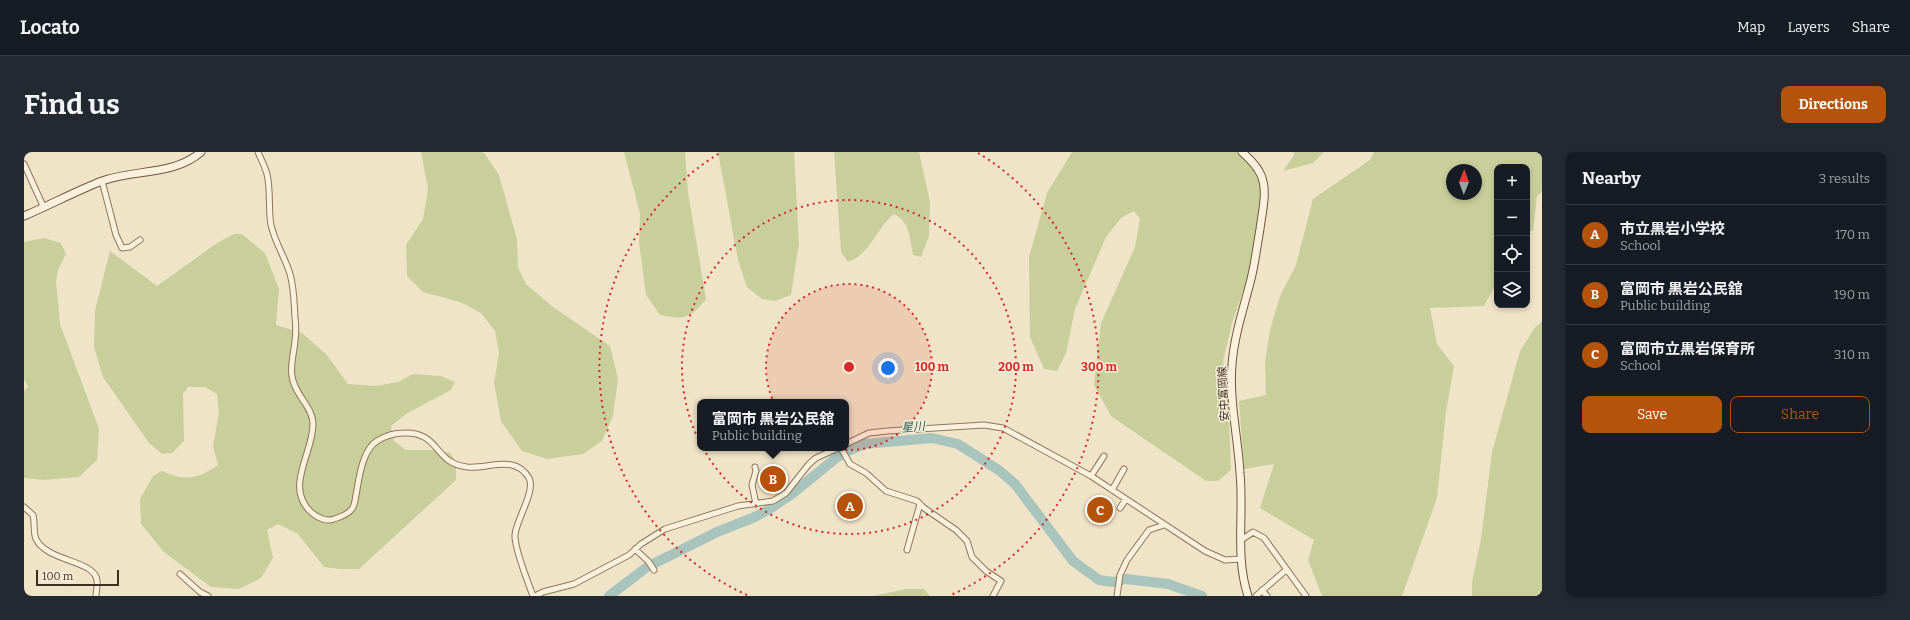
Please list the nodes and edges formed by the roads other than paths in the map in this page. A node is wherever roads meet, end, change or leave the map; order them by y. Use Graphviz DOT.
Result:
graph roads {
  1 [pos="200,152"];
  2 [pos="258,152"];
  3 [pos="1242,152"];
  4 [pos="24,164"];
  5 [pos="102,181"];
  6 [pos="44,208"];
  7 [pos="24,216"];
  8 [pos="140,240"];
  9 [pos="849,443"];
  10 [pos="831,451"];
  11 [pos="844,451"];
  12 [pos="1104,456"];
  13 [pos="755,467"];
  14 [pos="1124,469"];
  15 [pos="1091,476"];
  16 [pos="1112,490"];
  17 [pos="1126,499"];
  18 [pos="756,504"];
  19 [pos="920,504"];
  20 [pos="24,507"];
  21 [pos="1120,508"];
  22 [pos="1164,525"];
  23 [pos="1241,540"];
  24 [pos="635,549"];
  25 [pos="907,550"];
  26 [pos="1241,559"];
  27 [pos="654,570"];
  28 [pos="1286,570"];
  29 [pos="180,574"];
  30 [pos="1262,590"];
  31 [pos="96,596"];
  32 [pos="208,596"];
  33 [pos="534,596"];
  34 [pos="993,596"];
  35 [pos="1117,596"];
  36 [pos="1248,596"];
  37 [pos="1256,596"];
  38 [pos="1267,596"];
  39 [pos="1306,596"];
  1 -- 5 [label="main road"];
  2 -- 33 [label="street"];
  3 -- 23 [label="main road, 安中富岡線"];
  4 -- 6 [label="street"];
  5 -- 6 [label="main road"];
  5 -- 8 [label="street"];
  6 -- 7 [label="main road"];
  9 -- 15 [label="street"];
  10 -- 18 [label="street"];
  11 -- 19 [label="street"];
  12 -- 15 [label="street"];
  13 -- 18 [label="street"];
  14 -- 16 [label="street"];
  15 -- 16 [label="street"];
  16 -- 17 [label="street"];
  17 -- 21 [label="street"];
  17 -- 22 [label="street"];
  18 -- 24 [label="street"];
  19 -- 25 [label="street"];
  19 -- 34 [label="street"];
  20 -- 31 [label="street"];
  22 -- 26 [label="street"];
  22 -- 35 [label="street"];
  23 -- 26 [label="main road, 安中富岡線"];
  23 -- 28 [label="street"];
  24 -- 27 [label="street"];
  24 -- 33 [label="street"];
  26 -- 36 [label="main road, 安中富岡線"];
  28 -- 30 [label="street"];
  28 -- 39 [label="street"];
  29 -- 32 [label="street"];
  30 -- 37 [label="street"];
  30 -- 38 [label="street"];
}
